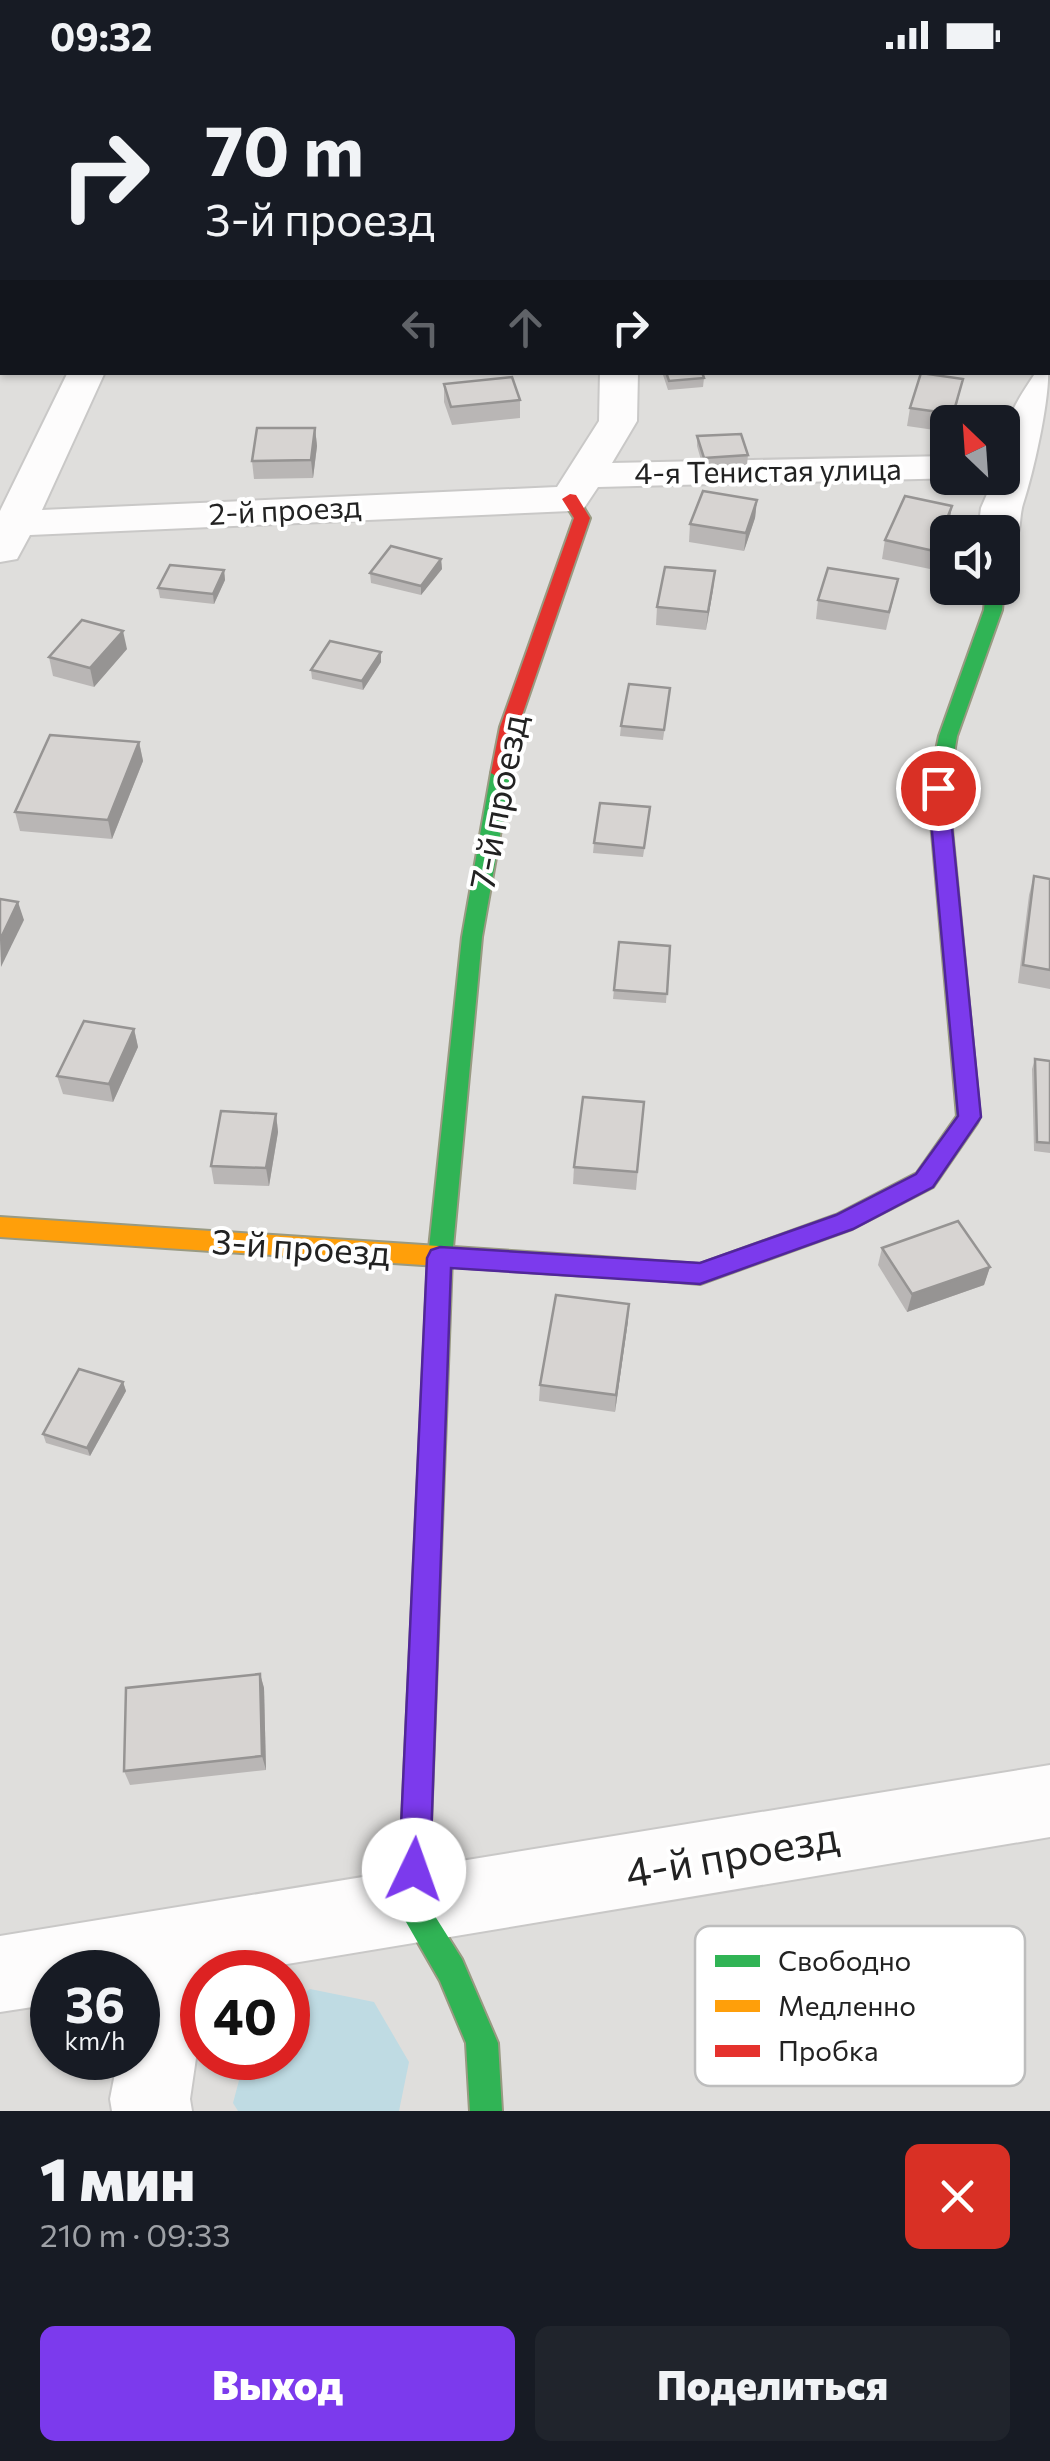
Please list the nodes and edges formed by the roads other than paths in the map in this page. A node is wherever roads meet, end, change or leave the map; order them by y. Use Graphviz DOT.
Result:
graph roads {
  1 [pos="85,375"];
  2 [pos="619,375"];
  3 [pos="1050,380"];
  4 [pos="1024,466"];
  5 [pos="930,469"];
  6 [pos="579,487"];
  7 [pos="1000,515"];
  8 [pos="5,534"];
  9 [pos="994,605"];
  10 [pos="0,1226"];
  11 [pos="440,1258"];
  12 [pos="1050,1801"];
  13 [pos="413,1908"];
  14 [pos="183,1944"];
  15 [pos="0,1974"];
  16 [pos="152,2111"];
  17 [pos="486,2111"];
  1 -- 8 [label="street"];
  2 -- 6 [label="street"];
  3 -- 4 [label="street"];
  4 -- 7 [label="street"];
  5 -- 6 [label="street, 4-я Тенистая улица"];
  6 -- 8 [label="street, 2-й проезд"];
  6 -- 11 [label="street, 7-й проезд"];
  9 -- 11 [label="street, 3-й проезд"];
  10 -- 11 [label="street, 3-й проезд"];
  11 -- 13 [label="street"];
  12 -- 13 [label="street, 4-й проезд"];
  13 -- 14 [label="street, 4-й проезд"];
  13 -- 17 [label="street"];
  14 -- 15 [label="street"];
  14 -- 16 [label="street"];
}
